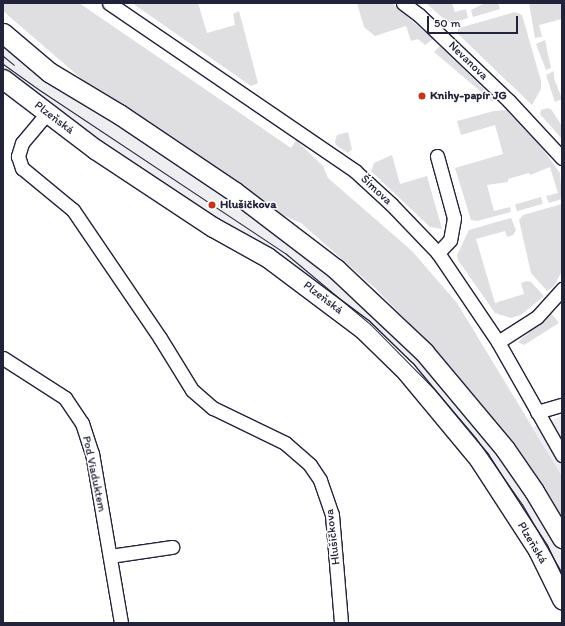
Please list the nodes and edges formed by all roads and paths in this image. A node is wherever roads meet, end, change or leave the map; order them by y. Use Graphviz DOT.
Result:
graph roads {
  1 [pos="109,3"];
  2 [pos="403,3"];
  3 [pos="3,33"];
  4 [pos="3,79"];
  5 [pos="48,112"];
  6 [pos="438,156"];
  7 [pos="562,158"];
  8 [pos="438,253"];
  9 [pos="562,290"];
  10 [pos="498,342"];
  11 [pos="3,358"];
  12 [pos="562,405"];
  13 [pos="538,412"];
  14 [pos="562,455"];
  15 [pos="562,538"];
  16 [pos="172,547"];
  17 [pos="110,556"];
  18 [pos="562,599"];
  19 [pos="121,623"];
  20 [pos="342,623"];
  1 -- 8 [label="street, Šímova"];
  2 -- 7 [label="street, Nevanova"];
  3 -- 15 [label="main road"];
  4 -- 5 [label="main road, Plzeňská"];
  5 -- 18 [label="main road, Plzeňská"];
  5 -- 20 [label="street, Hlušičkova"];
  6 -- 8 [label="street"];
  8 -- 10 [label="street, Šímova"];
  9 -- 10 [label="street"];
  10 -- 13 [label="street, Šímova"];
  11 -- 17 [label="street, Pod Viaduktem"];
  12 -- 13 [label="street"];
  13 -- 14 [label="street, Šímova"];
  16 -- 17 [label="street"];
  17 -- 19 [label="street, Pod Viaduktem"];
}
